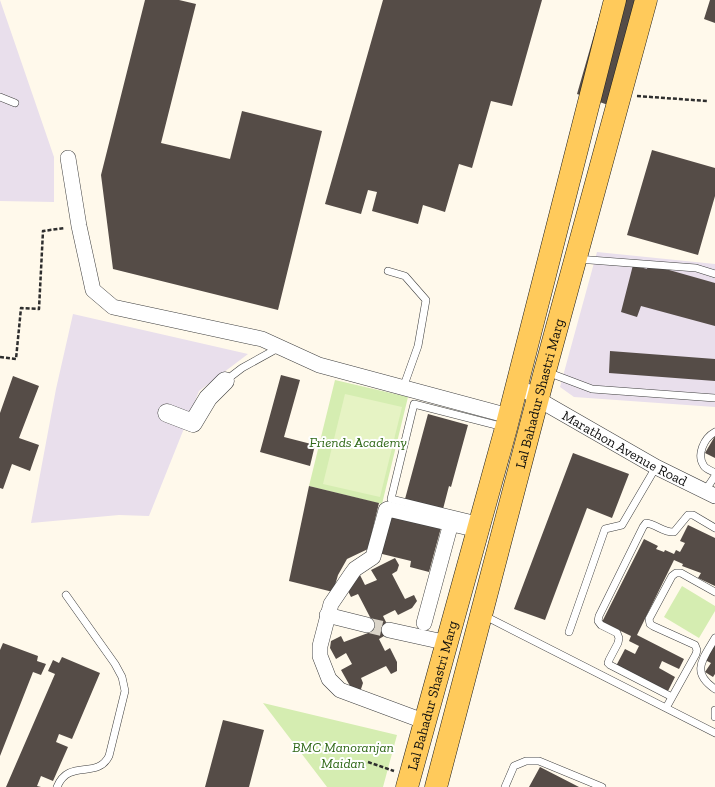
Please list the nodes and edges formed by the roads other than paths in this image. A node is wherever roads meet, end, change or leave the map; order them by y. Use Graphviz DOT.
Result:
graph roads {
  1 [pos="615,0"];
  2 [pos="646,0"];
  3 [pos="0,97"];
  4 [pos="16,103"];
  5 [pos="68,158"];
  6 [pos="575,259"];
  7 [pos="388,271"];
  8 [pos="715,274"];
  9 [pos="280,347"];
  10 [pos="545,372"];
  11 [pos="225,381"];
  12 [pos="517,385"];
  13 [pos="403,388"];
  14 [pos="715,398"];
  15 [pos="538,399"];
  16 [pos="167,413"];
  17 [pos="507,422"];
  18 [pos="715,432"];
  19 [pos="656,466"];
  20 [pos="715,474"];
  21 [pos="710,493"];
  22 [pos="451,523"];
  23 [pos="479,525"];
  24 [pos="715,528"];
  25 [pos="715,592"];
  26 [pos="66,596"];
  27 [pos="481,614"];
  28 [pos="327,615"];
  29 [pos="424,623"];
  30 [pos="367,625"];
  31 [pos="389,630"];
  32 [pos="569,632"];
  33 [pos="715,638"];
  34 [pos="448,643"];
  35 [pos="715,689"];
  36 [pos="672,697"];
  37 [pos="666,708"];
  38 [pos="715,710"];
  39 [pos="715,717"];
  40 [pos="426,722"];
  41 [pos="715,733"];
  42 [pos="409,782"];
  43 [pos="56,787"];
  44 [pos="436,787"];
  45 [pos="506,787"];
  46 [pos="602,787"];
  1 -- 12 [label="main road, Lal Bahadur Shastri Marg"];
  2 -- 6 [label="main road, Lal Bahadur Shastri Marg"];
  3 -- 4 [label="lane"];
  5 -- 9 [label="street"];
  6 -- 8 [label="lane"];
  6 -- 10 [label="main road, Lal Bahadur Shastri Marg"];
  7 -- 13 [label="lane"];
  9 -- 11 [label="lane"];
  9 -- 13 [label="street"];
  10 -- 14 [label="lane"];
  10 -- 15 [label="main road, Lal Bahadur Shastri Marg"];
  11 -- 16 [label="street"];
  12 -- 15 [label="street, Marathon Avenue Road"];
  12 -- 17 [label="main road, Lal Bahadur Shastri Marg"];
  13 -- 17 [label="street"];
  15 -- 19 [label="street, Marathon Avenue Road"];
  15 -- 27 [label="main road, Lal Bahadur Shastri Marg"];
  17 -- 23 [label="main road, Lal Bahadur Shastri Marg"];
  17 -- 23 [label="lane"];
  18 -- 20 [label="lane"];
  19 -- 21 [label="street, Marathon Avenue Road"];
  19 -- 32 [label="lane"];
  20 -- 21 [label="lane"];
  22 -- 23 [label="street"];
  22 -- 28 [label="street"];
  22 -- 29 [label="street"];
  23 -- 34 [label="main road, Lal Bahadur Shastri Marg"];
  24 -- 36 [label="lane"];
  25 -- 36 [label="lane"];
  26 -- 43 [label="lane"];
  27 -- 37 [label="lane"];
  27 -- 44 [label="main road, Lal Bahadur Shastri Marg"];
  28 -- 30 [label="street"];
  28 -- 40 [label="street"];
  31 -- 34 [label="street"];
  33 -- 35 [label="lane"];
  34 -- 40 [label="main road, Lal Bahadur Shastri Marg"];
  36 -- 37 [label="lane"];
  37 -- 41 [label="lane"];
  38 -- 39 [label="lane"];
  40 -- 42 [label="main road, Lal Bahadur Shastri Marg"];
  45 -- 46 [label="lane"];
}
